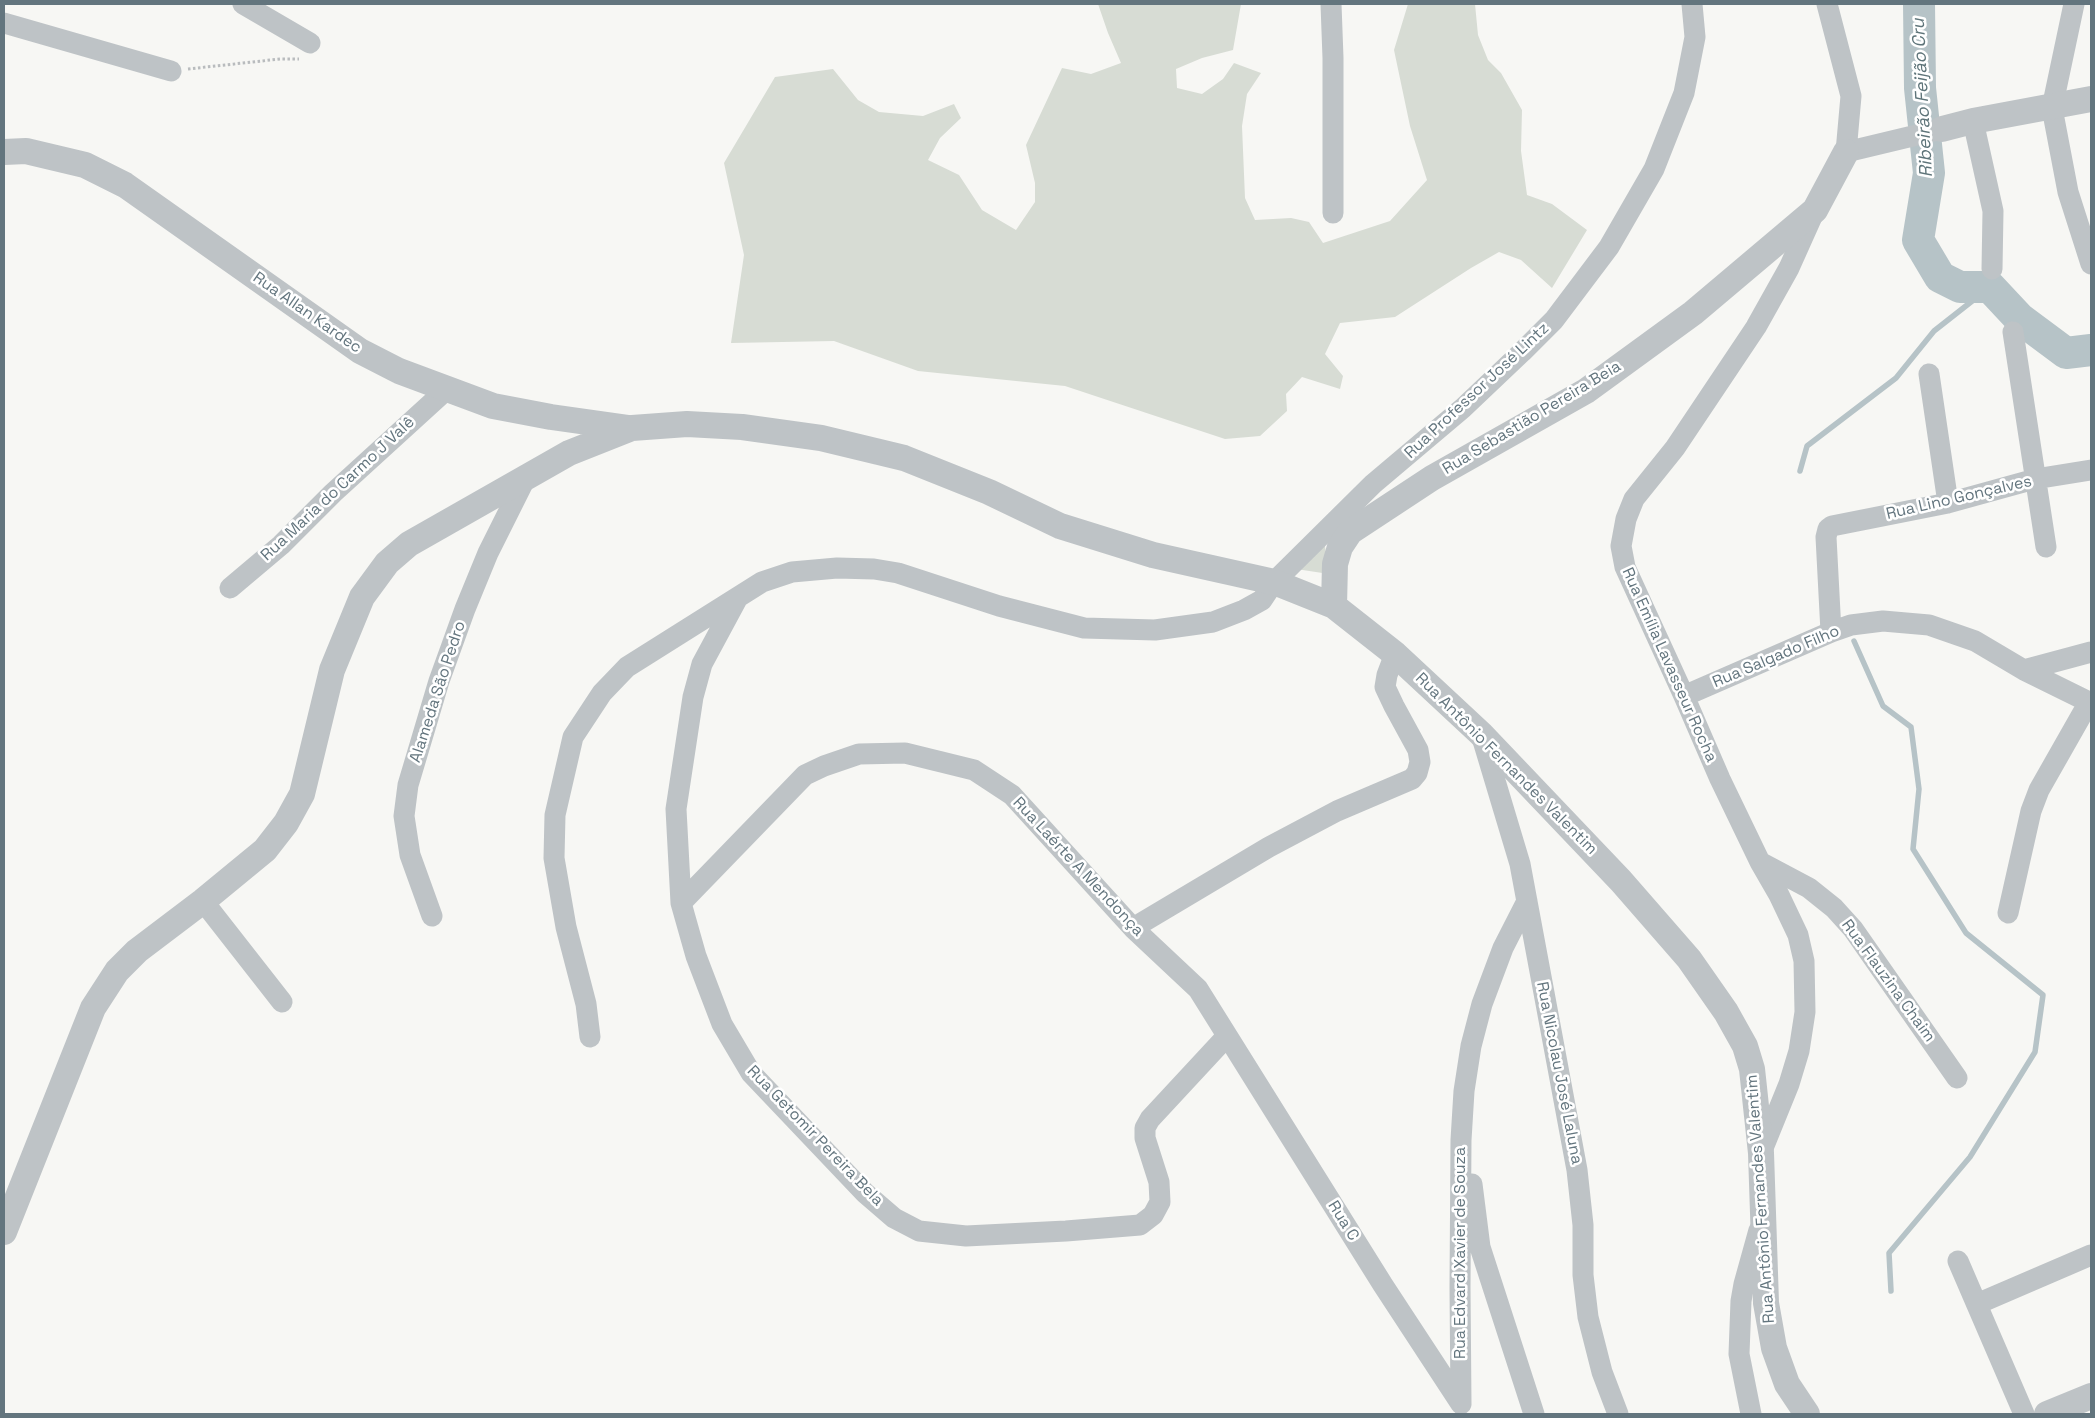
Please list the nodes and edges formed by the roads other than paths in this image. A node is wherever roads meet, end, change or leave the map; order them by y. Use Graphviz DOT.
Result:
graph roads {
  1 [pos="242,4"];
  2 [pos="1331,4"];
  3 [pos="1692,4"];
  4 [pos="1827,4"];
  5 [pos="2074,4"];
  6 [pos="4,23"];
  7 [pos="310,43"];
  8 [pos="171,70"];
  9 [pos="2091,99"];
  10 [pos="2052,108"];
  11 [pos="1973,121"];
  12 [pos="1942,128"];
  13 [pos="4,152"];
  14 [pos="1846,152"];
  15 [pos="1815,210"];
  16 [pos="1332,213"];
  17 [pos="2091,264"];
  18 [pos="1992,269"];
  19 [pos="2013,332"];
  20 [pos="1929,374"];
  21 [pos="446,390"];
  22 [pos="632,428"];
  23 [pos="2091,470"];
  24 [pos="526,477"];
  25 [pos="2035,479"];
  26 [pos="1948,503"];
  27 [pos="2046,547"];
  28 [pos="1274,582"];
  29 [pos="230,588"];
  30 [pos="738,596"];
  31 [pos="1334,606"];
  32 [pos="1831,632"];
  33 [pos="2091,652"];
  34 [pos="1396,654"];
  35 [pos="2024,670"];
  36 [pos="1684,696"];
  37 [pos="2090,703"];
  38 [pos="1481,734"];
  39 [pos="1760,862"];
  40 [pos="203,901"];
  41 [pos="1527,901"];
  42 [pos="681,903"];
  43 [pos="2008,913"];
  44 [pos="432,916"];
  45 [pos="1133,928"];
  46 [pos="282,1002"];
  47 [pos="1226,1036"];
  48 [pos="590,1037"];
  49 [pos="1957,1078"];
  50 [pos="1464,1091"];
  51 [pos="1761,1153"];
  52 [pos="1764,1212"];
  53 [pos="4,1232"];
  54 [pos="2091,1255"];
  55 [pos="1958,1261"];
  56 [pos="1977,1304"];
  57 [pos="2091,1396"];
  58 [pos="1463,1409"];
  59 [pos="1534,1414"];
  60 [pos="1618,1414"];
  61 [pos="1752,1414"];
  62 [pos="1807,1414"];
  63 [pos="2024,1414"];
  64 [pos="2047,1414"];
  1 -- 7 [label="street"];
  2 -- 16 [label="street"];
  3 -- 28 [label="street, Rua Professor José Lintz"];
  4 -- 14 [label="street"];
  5 -- 10 [label="street"];
  6 -- 8 [label="street"];
  9 -- 10 [label="street"];
  10 -- 11 [label="street"];
  10 -- 17 [label="street"];
  11 -- 12 [label="street"];
  11 -- 18 [label="street"];
  12 -- 14 [label="street"];
  13 -- 21 [label="street, Rua Allan Kardec"];
  14 -- 15 [label="street, Rua Emília Lavasseur Rocha"];
  15 -- 31 [label="street, Rua Sebastião Pereira Beia"];
  15 -- 36 [label="street, Rua Emília Lavasseur Rocha"];
  19 -- 25 [label="street"];
  20 -- 26 [label="street"];
  21 -- 22 [label="street, Rua Allan Kardec"];
  21 -- 29 [label="street, Rua Maria do Carmo J Valê"];
  22 -- 24 [label="street, Rua Antônio Fernandes Valentim"];
  22 -- 28 [label="street, Rua Antônio Fernandes Valentim"];
  23 -- 25 [label="street, Rua Lino Gonçalves"];
  24 -- 40 [label="street, Rua Antônio Fernandes Valentim"];
  24 -- 44 [label="street, Alameda São Pedro"];
  25 -- 26 [label="street, Rua Lino Gonçalves"];
  25 -- 27 [label="street"];
  26 -- 32 [label="street, Rua Lino Gonçalves"];
  28 -- 30 [label="street, Rua Professor José Lintz"];
  28 -- 31 [label="street, Rua Antônio Fernandes Valentim"];
  30 -- 42 [label="street, Rua Getomir Pereira Bela"];
  30 -- 48 [label="street, Rua Professor José Lintz"];
  31 -- 34 [label="street, Rua Antônio Fernandes Valentim"];
  32 -- 35 [label="street, Rua Salgado Filho"];
  32 -- 36 [label="street, Rua Salgado Filho"];
  33 -- 35 [label="street"];
  34 -- 38 [label="street, Rua Antônio Fernandes Valentim"];
  34 -- 45 [label="street"];
  35 -- 37 [label="street, Rua Salgado Filho"];
  36 -- 39 [label="street, Rua Emília Lavasseur Rocha"];
  37 -- 43 [label="street"];
  38 -- 41 [label="street, Rua Nicolau José Laluna"];
  38 -- 51 [label="street, Rua Antônio Fernandes Valentim"];
  39 -- 49 [label="street, Rua Flauzina Chaim"];
  39 -- 51 [label="street, Rua Emília Lavasseur Rocha"];
  40 -- 46 [label="street"];
  40 -- 53 [label="street, Rua Antônio Fernandes Valentim"];
  41 -- 50 [label="street, Rua Edvard Xavier de Souza"];
  41 -- 60 [label="street, Rua Nicolau José Laluna"];
  42 -- 45 [label="street, Rua Laérte A Mendonça"];
  42 -- 47 [label="street, Rua Getomir Pereira Bela"];
  45 -- 47 [label="street, Rua Laérte A Mendonça"];
  47 -- 58 [label="street, Rua C"];
  50 -- 58 [label="street, Rua Edvard Xavier de Souza"];
  50 -- 59 [label="street, Rua Edvard Xavier de Souza"];
  51 -- 52 [label="street, Rua Antônio Fernandes Valentim"];
  52 -- 61 [label="street"];
  52 -- 62 [label="street, Rua Antônio Fernandes Valentim"];
  54 -- 56 [label="street"];
  55 -- 56 [label="street"];
  56 -- 63 [label="street"];
  57 -- 64 [label="street"];
}
